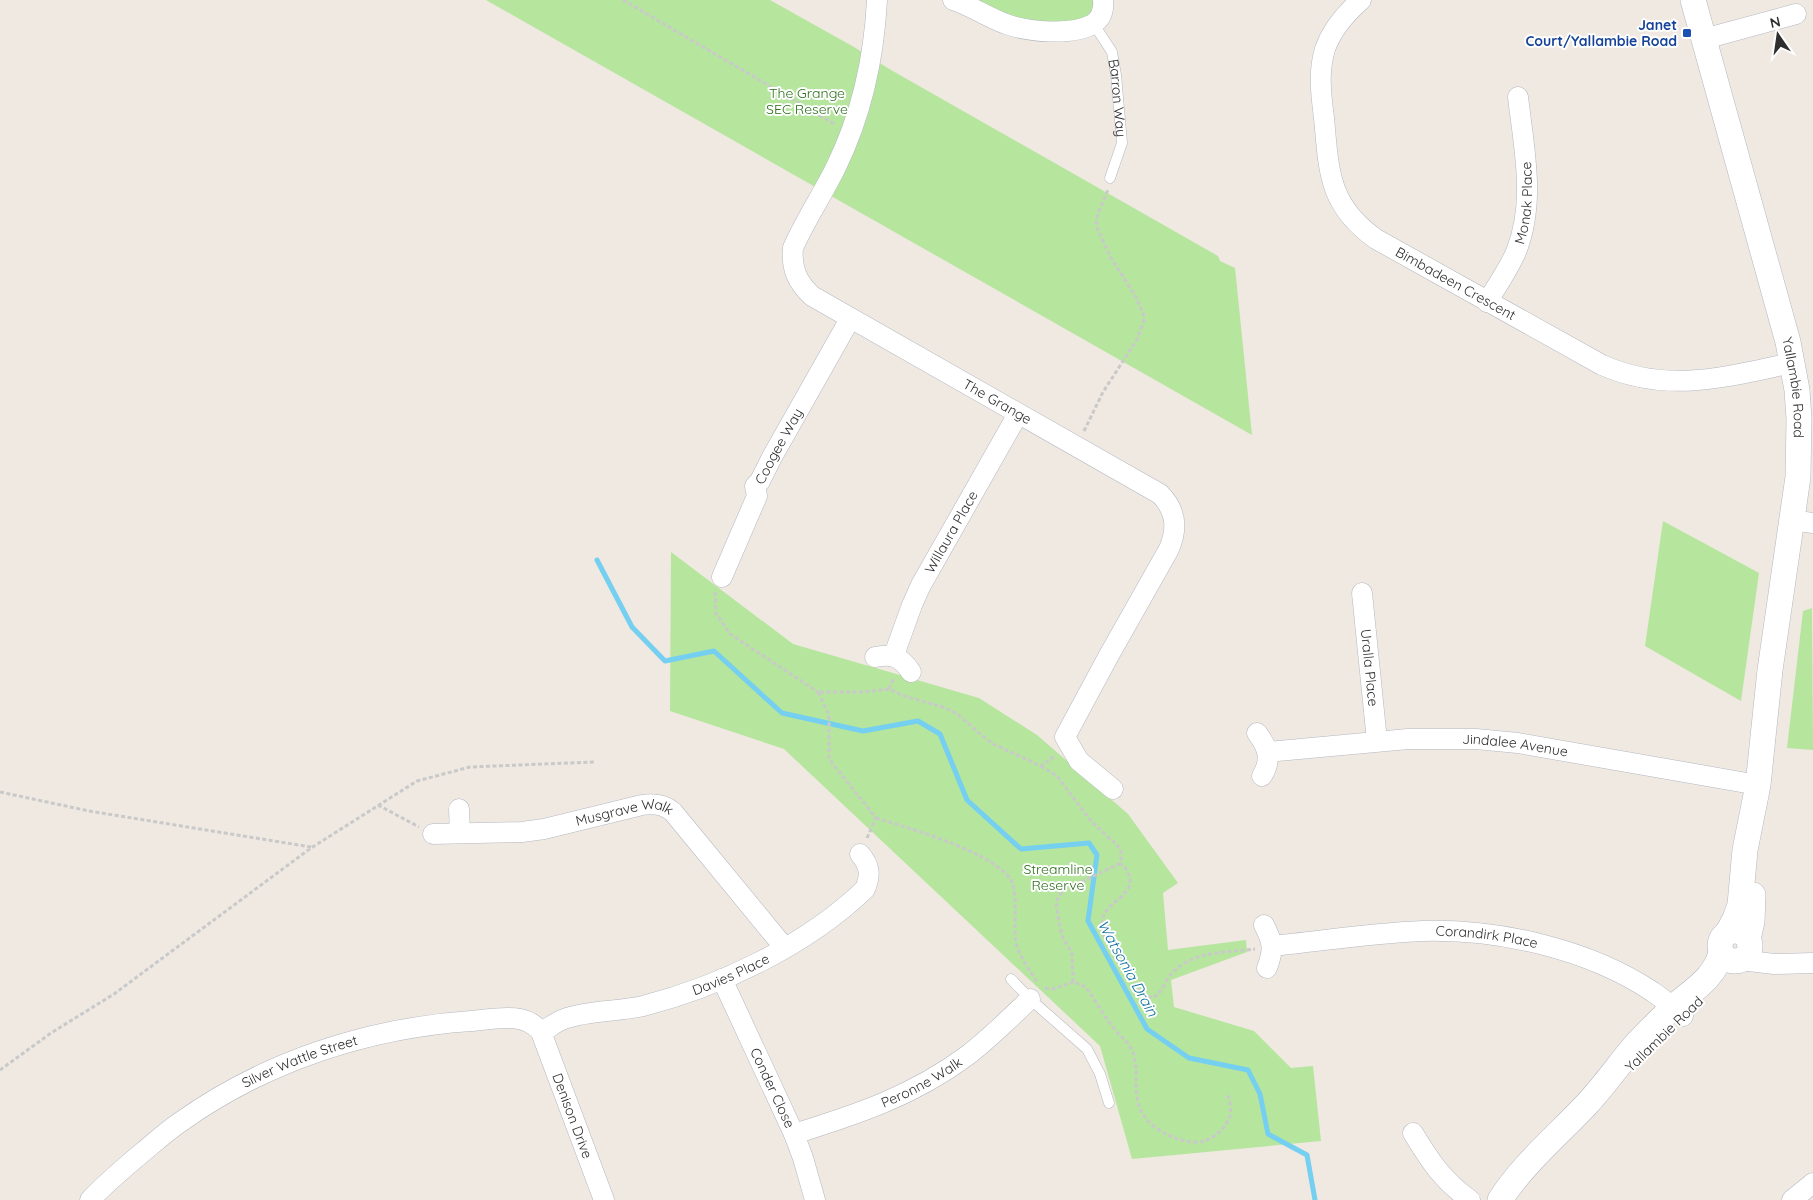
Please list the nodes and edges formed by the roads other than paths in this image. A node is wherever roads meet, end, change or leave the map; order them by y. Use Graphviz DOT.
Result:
graph roads {
  1 [pos="877,0"];
  2 [pos="954,0"];
  3 [pos="1103,0"];
  4 [pos="1693,0"];
  5 [pos="1359,1"];
  6 [pos="1796,14"];
  7 [pos="1093,24"];
  8 [pos="1704,39"];
  9 [pos="1518,97"];
  10 [pos="1110,178"];
  11 [pos="1487,302"];
  12 [pos="850,318"];
  13 [pos="1792,363"];
  14 [pos="1018,414"];
  15 [pos="1803,521"];
  16 [pos="722,578"];
  17 [pos="1362,593"];
  18 [pos="912,672"];
  19 [pos="1257,733"];
  20 [pos="1377,742"];
  21 [pos="1268,752"];
  22 [pos="1262,776"];
  23 [pos="1758,785"];
  24 [pos="1113,789"];
  25 [pos="459,810"];
  26 [pos="432,834"];
  27 [pos="460,834"];
  28 [pos="860,854"];
  29 [pos="1264,925"];
  30 [pos="1272,946"];
  31 [pos="1737,947"];
  32 [pos="784,948"];
  33 [pos="1813,963"];
  34 [pos="1267,968"];
  35 [pos="722,979"];
  36 [pos="1011,979"];
  37 [pos="1030,999"];
  38 [pos="1677,1012"];
  39 [pos="541,1032"];
  40 [pos="1109,1103"];
  41 [pos="1413,1133"];
  42 [pos="794,1134"];
  43 [pos="1813,1184"];
  44 [pos="90,1200"];
  45 [pos="604,1200"];
  46 [pos="815,1200"];
  47 [pos="1470,1200"];
  48 [pos="1500,1200"];
  49 [pos="1792,1200"];
  1 -- 12 [label="street, The Grange"];
  2 -- 7 [label="street"];
  3 -- 7 [label="street"];
  4 -- 8 [label="street, Yallambie Road"];
  5 -- 11 [label="street, Bimbadeen Crescent"];
  6 -- 8 [label="street"];
  7 -- 10 [label="lane, Barron Way"];
  8 -- 13 [label="street, Yallambie Road"];
  9 -- 11 [label="street, Monak Place"];
  11 -- 13 [label="street, Bimbadeen Crescent"];
  12 -- 14 [label="street, The Grange"];
  12 -- 16 [label="street, Coogee Way"];
  13 -- 15 [label="street, Yallambie Road"];
  14 -- 18 [label="street, Willaura Place"];
  14 -- 24 [label="street, The Grange"];
  15 -- 23 [label="street, Yallambie Road"];
  17 -- 20 [label="street, Uralla Place"];
  19 -- 21 [label="street"];
  20 -- 21 [label="street, Jindalee Avenue"];
  20 -- 23 [label="street, Jindalee Avenue"];
  21 -- 22 [label="street"];
  23 -- 31 [label="street, Yallambie Road"];
  25 -- 27 [label="street"];
  26 -- 27 [label="street, Musgrave Walk"];
  27 -- 32 [label="street, Musgrave Walk"];
  28 -- 32 [label="street, Davies Place"];
  29 -- 30 [label="street"];
  30 -- 34 [label="street"];
  30 -- 38 [label="street, Corandirk Place"];
  31 -- 33 [label="street"];
  31 -- 38 [label="street, Yallambie Road"];
  32 -- 35 [label="street, Davies Place"];
  35 -- 39 [label="street, Davies Place"];
  35 -- 42 [label="street, Conder Close"];
  36 -- 37 [label="lane"];
  37 -- 40 [label="lane"];
  37 -- 42 [label="street, Peronne Walk"];
  38 -- 48 [label="street, Yallambie Road"];
  39 -- 44 [label="street, Silver Wattle Street"];
  39 -- 45 [label="street, Denison Drive"];
  41 -- 47 [label="street"];
  42 -- 46 [label="street, Conder Close"];
  43 -- 49 [label="street"];
}
